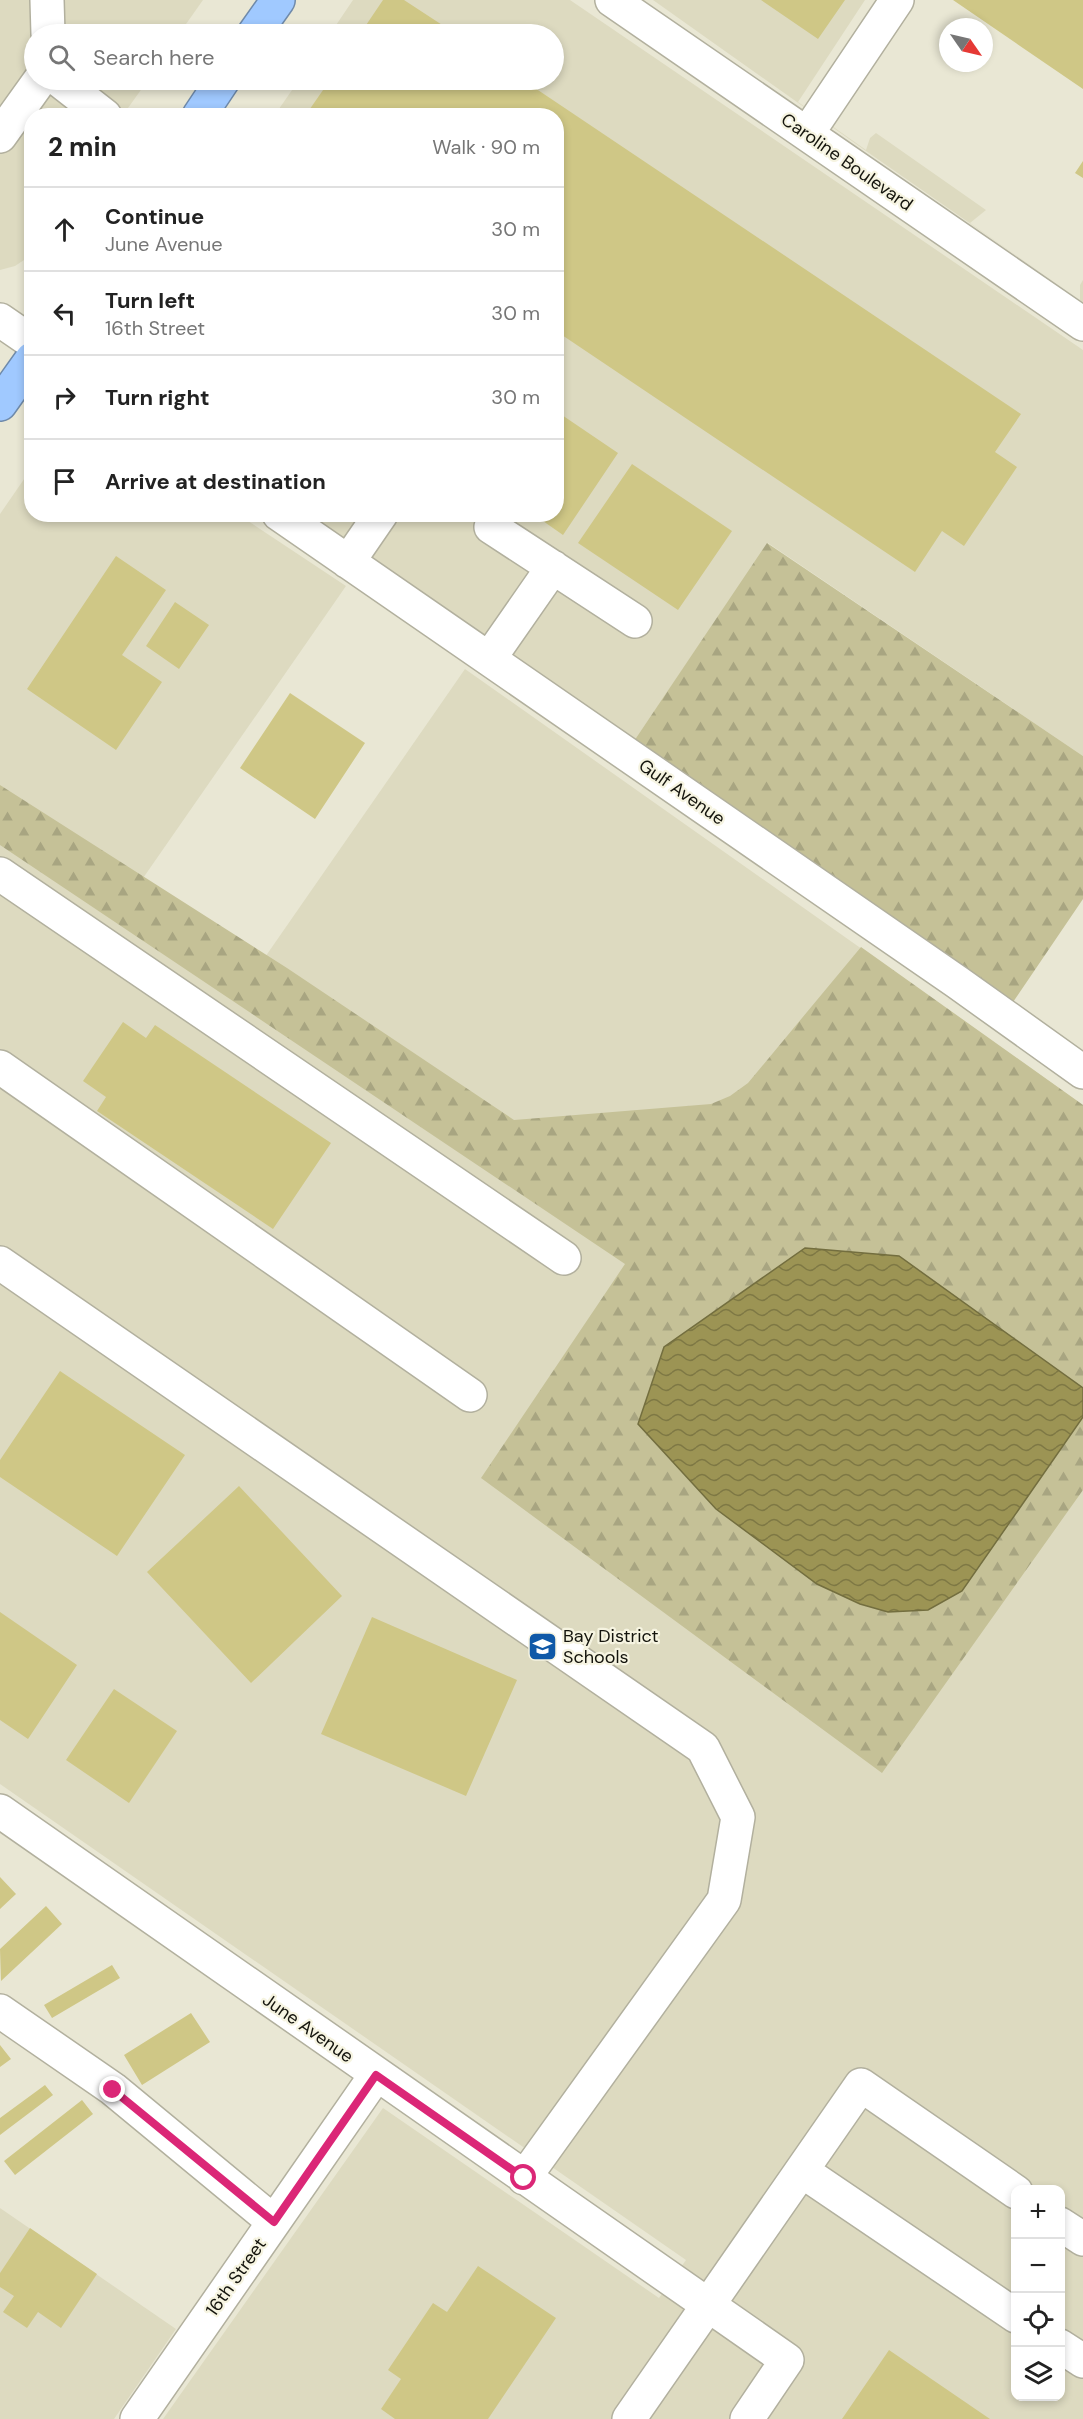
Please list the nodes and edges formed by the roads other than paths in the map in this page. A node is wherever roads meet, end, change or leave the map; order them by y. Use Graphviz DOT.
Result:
graph roads {
  1 [pos="47,0"];
  2 [pos="278,0"];
  3 [pos="612,0"];
  4 [pos="897,0"];
  5 [pos="48,24"];
  6 [pos="261,24"];
  7 [pos="33,90"];
  8 [pos="72,90"];
  9 [pos="217,90"];
  10 [pos="95,108"];
  11 [pos="205,108"];
  12 [pos="807,134"];
  13 [pos="0,136"];
  14 [pos="0,320"];
  15 [pos="1083,324"];
  16 [pos="24,336"];
  17 [pos="24,370"];
  18 [pos="0,404"];
  19 [pos="290,522"];
  20 [pos="376,522"];
  21 [pos="490,527"];
  22 [pos="348,562"];
  23 [pos="553,567"];
  24 [pos="635,621"];
  25 [pos="489,659"];
  26 [pos="0,874"];
  27 [pos="0,1067"];
  28 [pos="1083,1072"];
  29 [pos="564,1258"];
  30 [pos="0,1263"];
  31 [pos="470,1395"];
  32 [pos="0,1812"];
  33 [pos="0,2011"];
  34 [pos="376,2075"];
  35 [pos="802,2171"];
  36 [pos="524,2178"];
  37 [pos="1011,2189"];
  38 [pos="274,2222"];
  39 [pos="1065,2227"];
  40 [pos="1083,2239"];
  41 [pos="707,2305"];
  42 [pos="1011,2313"];
  43 [pos="1062,2347"];
  44 [pos="1083,2361"];
  45 [pos="137,2419"];
  46 [pos="629,2419"];
  47 [pos="747,2419"];
  1 -- 5 [label="street"];
  2 -- 6 [label="highway"];
  3 -- 12 [label="street, Caroline Boulevard"];
  4 -- 12 [label="street"];
  7 -- 13 [label="street"];
  8 -- 10 [label="street"];
  9 -- 11 [label="highway"];
  12 -- 15 [label="street, Caroline Boulevard"];
  14 -- 16 [label="street"];
  17 -- 18 [label="highway"];
  19 -- 22 [label="street, Gulf Avenue"];
  20 -- 22 [label="street"];
  21 -- 23 [label="street"];
  22 -- 25 [label="street, Gulf Avenue"];
  23 -- 24 [label="street"];
  23 -- 25 [label="street"];
  25 -- 28 [label="street, Gulf Avenue"];
  26 -- 29 [label="street"];
  27 -- 31 [label="street"];
  30 -- 36 [label="street"];
  32 -- 34 [label="street, June Avenue"];
  33 -- 38 [label="street"];
  34 -- 36 [label="street, June Avenue"];
  34 -- 38 [label="street, 16th Street"];
  35 -- 37 [label="street"];
  35 -- 41 [label="street"];
  35 -- 42 [label="street"];
  36 -- 41 [label="street, June Avenue"];
  38 -- 45 [label="street, 16th Street"];
  39 -- 40 [label="street"];
  41 -- 46 [label="street"];
  41 -- 47 [label="street, June Avenue"];
  43 -- 44 [label="street"];
}
